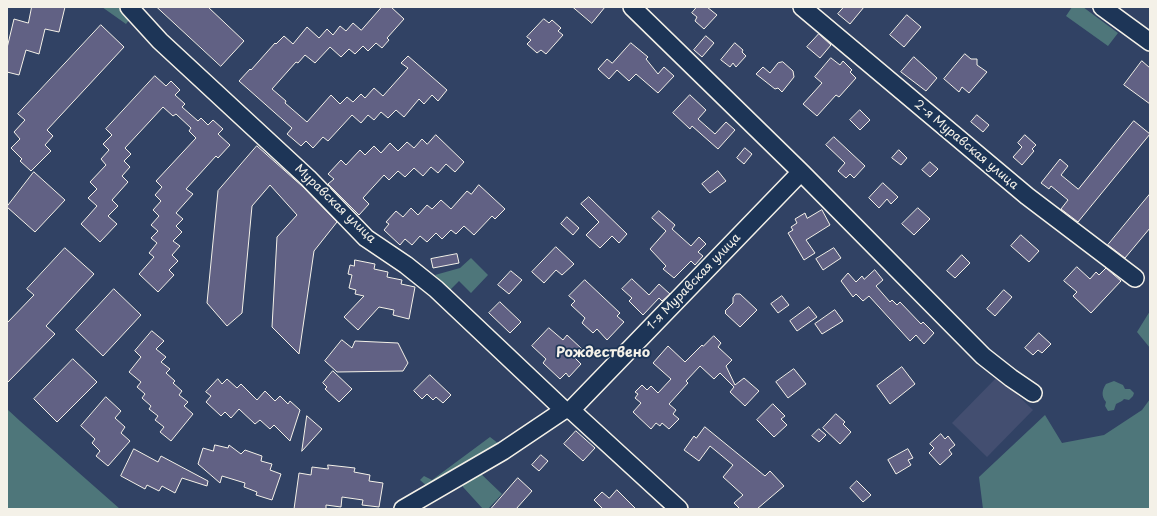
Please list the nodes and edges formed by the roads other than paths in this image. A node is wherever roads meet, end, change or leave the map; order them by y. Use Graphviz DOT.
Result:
graph roads {
  1 [pos="129,7"];
  2 [pos="632,7"];
  3 [pos="802,7"];
  4 [pos="1102,7"];
  5 [pos="1150,42"];
  6 [pos="801,172"];
  7 [pos="1135,278"];
  8 [pos="1033,392"];
  9 [pos="568,410"];
  10 [pos="402,509"];
  11 [pos="679,509"];
  1 -- 9 [label="street, Муравская улица"];
  2 -- 6 [label="street"];
  3 -- 7 [label="street, 2-я Муравская улица"];
  4 -- 5 [label="street"];
  6 -- 8 [label="street"];
  6 -- 9 [label="street, 1-я Муравская улица"];
  9 -- 10 [label="street, 1-я Муравская улица"];
  9 -- 11 [label="street"];
}
